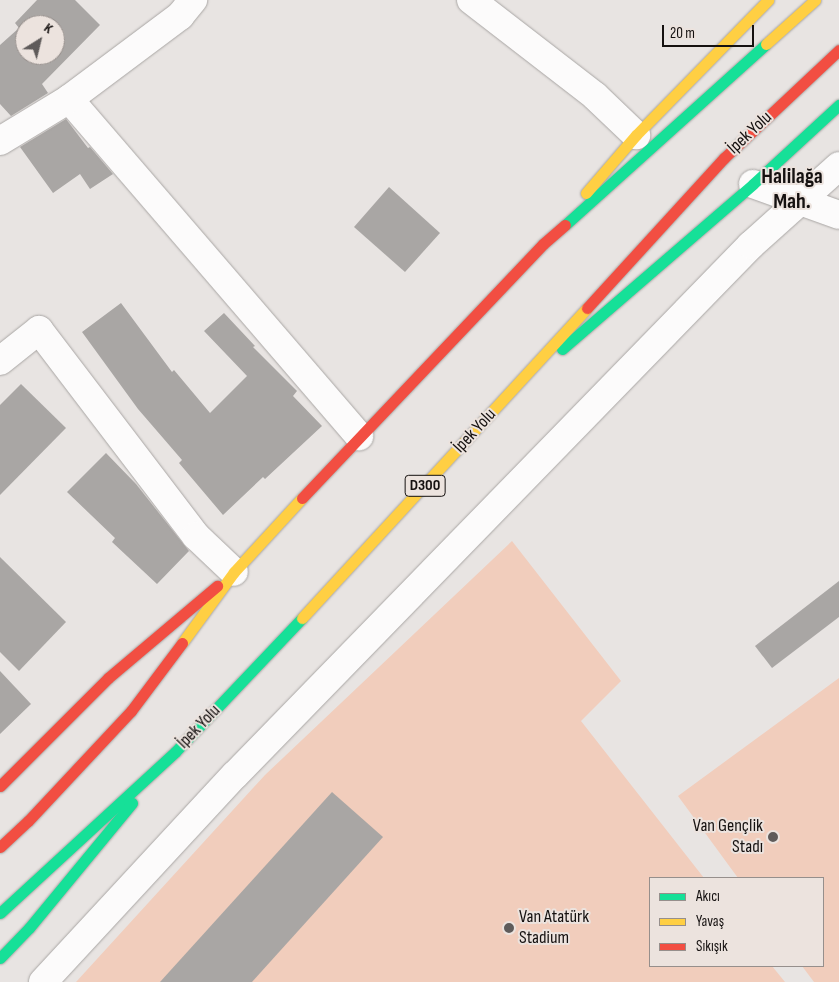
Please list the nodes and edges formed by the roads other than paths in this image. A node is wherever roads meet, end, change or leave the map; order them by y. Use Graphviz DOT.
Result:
graph roads {
  1 [pos="193,0"];
  2 [pos="470,0"];
  3 [pos="768,0"];
  4 [pos="815,0"];
  5 [pos="839,50"];
  6 [pos="69,98"];
  7 [pos="839,105"];
  8 [pos="636,135"];
  9 [pos="0,141"];
  10 [pos="839,166"];
  11 [pos="753,184"];
  12 [pos="800,201"];
  13 [pos="839,215"];
  14 [pos="543,244"];
  15 [pos="0,361"];
  16 [pos="506,398"];
  17 [pos="359,436"];
  18 [pos="234,572"];
  19 [pos="175,752"];
  20 [pos="0,786"];
  21 [pos="0,847"];
  22 [pos="0,912"];
  23 [pos="0,958"];
  24 [pos="43,982"];
  1 -- 6 [label="street"];
  2 -- 8 [label="street"];
  3 -- 8 [label="main road"];
  4 -- 14 [label="main road"];
  5 -- 16 [label="main road, İpek Yolu / D300"];
  6 -- 9 [label="street"];
  6 -- 17 [label="street"];
  7 -- 11 [label="main road"];
  8 -- 14 [label="main road"];
  10 -- 12 [label="street"];
  11 -- 12 [label="street"];
  11 -- 16 [label="main road"];
  12 -- 13 [label="street"];
  12 -- 24 [label="street"];
  14 -- 17 [label="main road"];
  15 -- 18 [label="street"];
  16 -- 19 [label="main road, İpek Yolu / D300"];
  17 -- 18 [label="main road"];
  18 -- 20 [label="main road"];
  18 -- 21 [label="main road"];
  19 -- 22 [label="main road, İpek Yolu / D300"];
  19 -- 23 [label="main road"];
}
